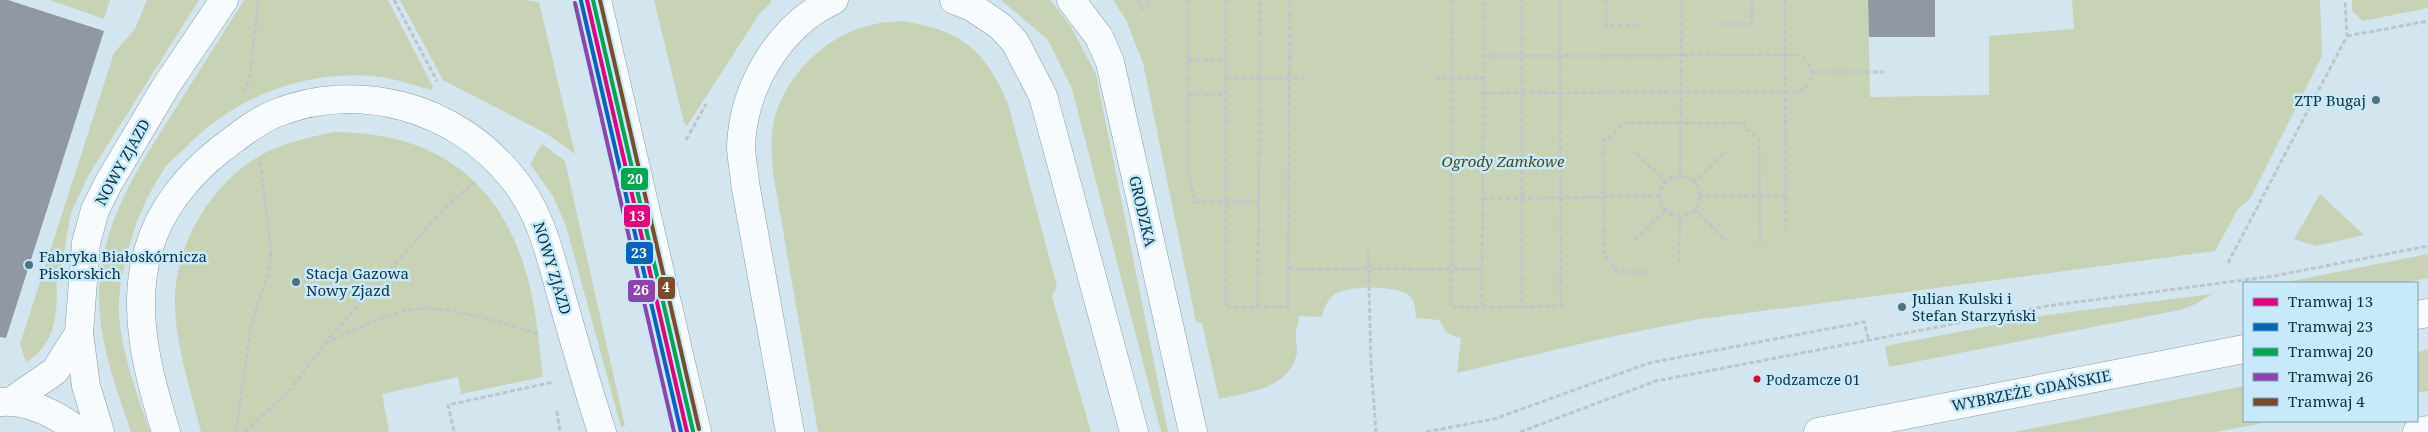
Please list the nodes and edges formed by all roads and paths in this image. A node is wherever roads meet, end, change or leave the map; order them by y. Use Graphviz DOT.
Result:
graph roads {
  1 [pos="224,0"];
  2 [pos="258,0"];
  3 [pos="394,0"];
  4 [pos="597,0"];
  5 [pos="834,0"];
  6 [pos="954,0"];
  7 [pos="1071,0"];
  8 [pos="1138,0"];
  9 [pos="1148,0"];
  10 [pos="1188,0"];
  11 [pos="1226,0"];
  12 [pos="1260,0"];
  13 [pos="1290,0"];
  14 [pos="1452,0"];
  15 [pos="1484,0"];
  16 [pos="1522,0"];
  17 [pos="1560,0"];
  18 [pos="1606,0"];
  19 [pos="1682,0"];
  20 [pos="1752,0"];
  21 [pos="1785,0"];
  22 [pos="2345,0"];
  23 [pos="2428,20"];
  24 [pos="1719,24"];
  25 [pos="1641,25"];
  26 [pos="2347,36"];
  27 [pos="1785,55"];
  28 [pos="1484,56"];
  29 [pos="1522,56"];
  30 [pos="1561,56"];
  31 [pos="1682,56"];
  32 [pos="1188,60"];
  33 [pos="1226,60"];
  34 [pos="1813,72"];
  35 [pos="1882,72"];
  36 [pos="1226,78"];
  37 [pos="1260,78"];
  38 [pos="1290,78"];
  39 [pos="1309,78"];
  40 [pos="1435,78"];
  41 [pos="1452,78"];
  42 [pos="1484,78"];
  43 [pos="437,82"];
  44 [pos="1682,92"];
  45 [pos="1786,92"];
  46 [pos="1484,93"];
  47 [pos="1522,93"];
  48 [pos="1560,93"];
  49 [pos="1226,95"];
  50 [pos="1188,96"];
  51 [pos="242,97"];
  52 [pos="706,104"];
  53 [pos="1681,123"];
  54 [pos="686,140"];
  55 [pos="259,150"];
  56 [pos="1726,151"];
  57 [pos="1636,153"];
  58 [pos="1680,177"];
  59 [pos="475,182"];
  60 [pos="1666,182"];
  61 [pos="1693,182"];
  62 [pos="1660,196"];
  63 [pos="1699,196"];
  64 [pos="1759,196"];
  65 [pos="1786,196"];
  66 [pos="1522,198"];
  67 [pos="1560,198"];
  68 [pos="1604,198"];
  69 [pos="1483,199"];
  70 [pos="1226,202"];
  71 [pos="1259,202"];
  72 [pos="1694,209"];
  73 [pos="1666,210"];
  74 [pos="1680,216"];
  75 [pos="1786,229"];
  76 [pos="1635,240"];
  77 [pos="1725,240"];
  78 [pos="1760,245"];
  79 [pos="2428,246"];
  80 [pos="1368,248"];
  81 [pos="1679,262"];
  82 [pos="2228,264"];
  83 [pos="1288,269"];
  84 [pos="1369,269"];
  85 [pos="1451,269"];
  86 [pos="1483,269"];
  87 [pos="1648,272"];
  88 [pos="1482,306"];
  89 [pos="1258,307"];
  90 [pos="1522,307"];
  91 [pos="79,333"];
  92 [pos="546,336"];
  93 [pos="1869,341"];
  94 [pos="325,343"];
  95 [pos="2243,349"];
  96 [pos="552,375"];
  97 [pos="7,401"];
  98 [pos="557,411"];
  99 [pos="1132,429"];
  100 [pos="2428,430"];
  101 [pos="454,431"];
  102 [pos="80,432"];
  103 [pos="100,432"];
  104 [pos="166,432"];
  105 [pos="236,432"];
  106 [pos="245,432"];
  107 [pos="560,432"];
  108 [pos="602,432"];
  109 [pos="697,432"];
  110 [pos="790,432"];
  111 [pos="1193,432"];
  112 [pos="1376,432"];
  113 [pos="1426,432"];
  114 [pos="1520,432"];
  115 [pos="1818,432"];
  116 [pos="2417,432"];
  1 -- 91 [label="main road, NOWY ZJAZD"];
  2 -- 51 [label="path"];
  3 -- 43 [label="path"];
  4 -- 109 [label="main road"];
  5 -- 110 [label="main road"];
  6 -- 99 [label="main road"];
  7 -- 111 [label="main road, GRODZKA"];
  8 -- 9 [label="path"];
  10 -- 32 [label="path"];
  11 -- 33 [label="path"];
  12 -- 37 [label="path"];
  13 -- 38 [label="path"];
  14 -- 41 [label="path"];
  15 -- 28 [label="path"];
  16 -- 29 [label="path"];
  17 -- 30 [label="path"];
  18 -- 25 [label="path"];
  19 -- 31 [label="path"];
  20 -- 24 [label="path"];
  21 -- 27 [label="path"];
  22 -- 26 [label="path"];
  23 -- 26 [label="path"];
  26 -- 82 [label="path"];
  27 -- 31 [label="path"];
  27 -- 34 [label="path"];
  27 -- 45 [label="path"];
  28 -- 29 [label="path"];
  28 -- 42 [label="path"];
  29 -- 30 [label="path"];
  29 -- 47 [label="path"];
  30 -- 31 [label="path"];
  30 -- 48 [label="path"];
  31 -- 44 [label="path"];
  32 -- 33 [label="path"];
  32 -- 50 [label="path"];
  33 -- 36 [label="path"];
  34 -- 35 [label="path"];
  34 -- 45 [label="path"];
  36 -- 37 [label="path"];
  36 -- 49 [label="path"];
  37 -- 38 [label="path"];
  37 -- 71 [label="path"];
  38 -- 39 [label="path"];
  38 -- 83 [label="path"];
  40 -- 41 [label="path"];
  41 -- 42 [label="path"];
  41 -- 85 [label="path"];
  42 -- 46 [label="path"];
  44 -- 45 [label="path"];
  44 -- 48 [label="path"];
  44 -- 53 [label="path"];
  45 -- 65 [label="path"];
  46 -- 47 [label="path"];
  46 -- 69 [label="path"];
  47 -- 48 [label="path"];
  47 -- 66 [label="path"];
  48 -- 67 [label="path"];
  49 -- 50 [label="path"];
  49 -- 70 [label="path"];
  50 -- 70 [label="path"];
  52 -- 54 [label="path"];
  53 -- 58 [label="path"];
  53 -- 64 [label="path"];
  53 -- 68 [label="path"];
  55 -- 105 [label="path"];
  56 -- 61 [label="path"];
  57 -- 60 [label="path"];
  58 -- 60 [label="path"];
  58 -- 61 [label="path"];
  59 -- 94 [label="path"];
  60 -- 62 [label="path"];
  61 -- 63 [label="path"];
  62 -- 68 [label="path"];
  62 -- 73 [label="path"];
  63 -- 64 [label="path"];
  63 -- 72 [label="path"];
  64 -- 65 [label="path"];
  64 -- 78 [label="path"];
  65 -- 75 [label="path"];
  66 -- 67 [label="path"];
  66 -- 69 [label="path"];
  66 -- 90 [label="path"];
  67 -- 68 [label="path"];
  67 -- 90 [label="path"];
  68 -- 87 [label="path"];
  69 -- 86 [label="path"];
  70 -- 71 [label="path"];
  70 -- 89 [label="path"];
  71 -- 89 [label="path"];
  72 -- 74 [label="path"];
  72 -- 77 [label="path"];
  73 -- 74 [label="path"];
  73 -- 76 [label="path"];
  74 -- 81 [label="path"];
  79 -- 93 [label="path"];
  80 -- 84 [label="path"];
  83 -- 84 [label="path"];
  83 -- 89 [label="path"];
  84 -- 85 [label="path"];
  84 -- 112 [label="path"];
  85 -- 86 [label="path"];
  85 -- 88 [label="path"];
  86 -- 88 [label="path"];
  88 -- 90 [label="path"];
  91 -- 97 [label="main road"];
  91 -- 103 [label="main road, NOWY ZJAZD"];
  92 -- 94 [label="path"];
  93 -- 113 [label="path"];
  93 -- 114 [label="path"];
  94 -- 106 [label="path"];
  95 -- 115 [label="main road, WYBRZEŻE GDAŃSKIE"];
  96 -- 101 [label="path"];
  97 -- 102 [label="main road"];
  98 -- 107 [label="path"];
  100 -- 116 [label="main road"];
  104 -- 108 [label="main road, NOWY ZJAZD"];
}
